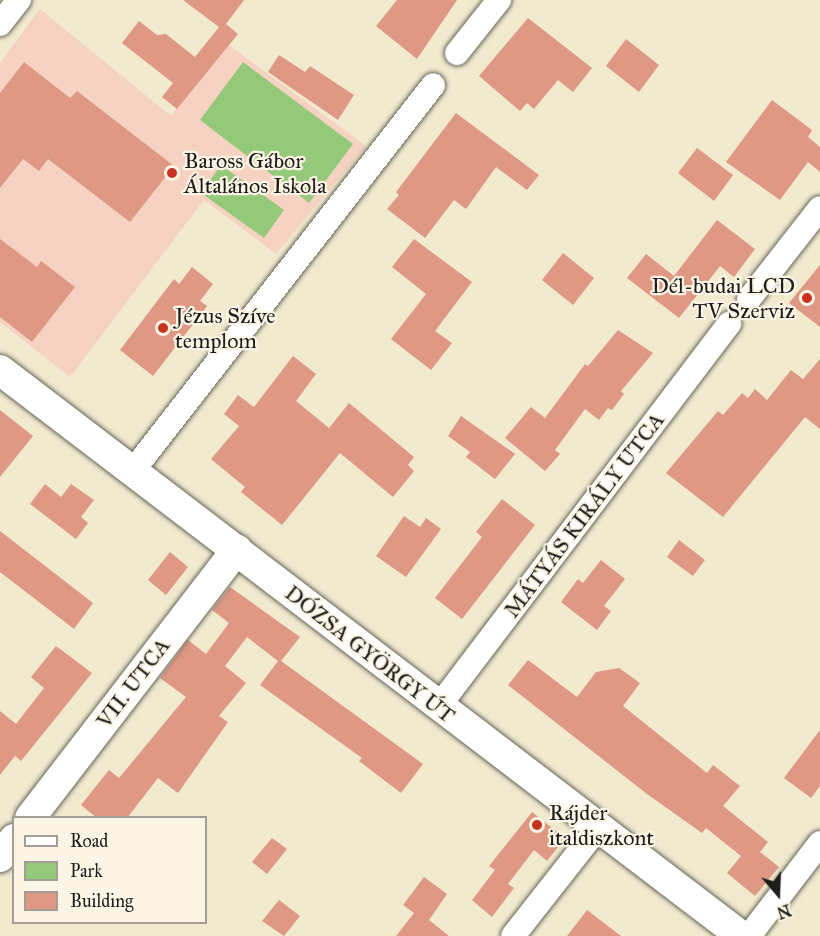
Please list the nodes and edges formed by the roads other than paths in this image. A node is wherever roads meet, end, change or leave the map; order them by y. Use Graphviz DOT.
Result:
graph roads {
  1 [pos="19,0"];
  2 [pos="499,0"];
  3 [pos="0,24"];
  4 [pos="457,53"];
  5 [pos="433,85"];
  6 [pos="820,208"];
  7 [pos="748,298"];
  8 [pos="729,324"];
  9 [pos="0,370"];
  10 [pos="132,472"];
  11 [pos="237,549"];
  12 [pos="439,706"];
  13 [pos="32,816"];
  14 [pos="597,829"];
  15 [pos="12,841"];
  16 [pos="820,843"];
  17 [pos="0,856"];
  18 [pos="513,936"];
  19 [pos="741,936"];
  20 [pos="749,936"];
  1 -- 3 [label="street"];
  2 -- 4 [label="street"];
  5 -- 10 [label="street"];
  6 -- 7 [label="street"];
  8 -- 12 [label="street, MÁTYÁS KIRÁLY UTCA"];
  9 -- 10 [label="street, DÓZSA GYÖRGY ÚT"];
  10 -- 11 [label="street, DÓZSA GYÖRGY ÚT"];
  11 -- 12 [label="street, DÓZSA GYÖRGY ÚT"];
  11 -- 13 [label="street, VII. UTCA"];
  12 -- 14 [label="street, DÓZSA GYÖRGY ÚT"];
  14 -- 18 [label="street"];
  14 -- 19 [label="street, DÓZSA GYÖRGY ÚT"];
  15 -- 17 [label="street"];
  16 -- 20 [label="street"];
}
